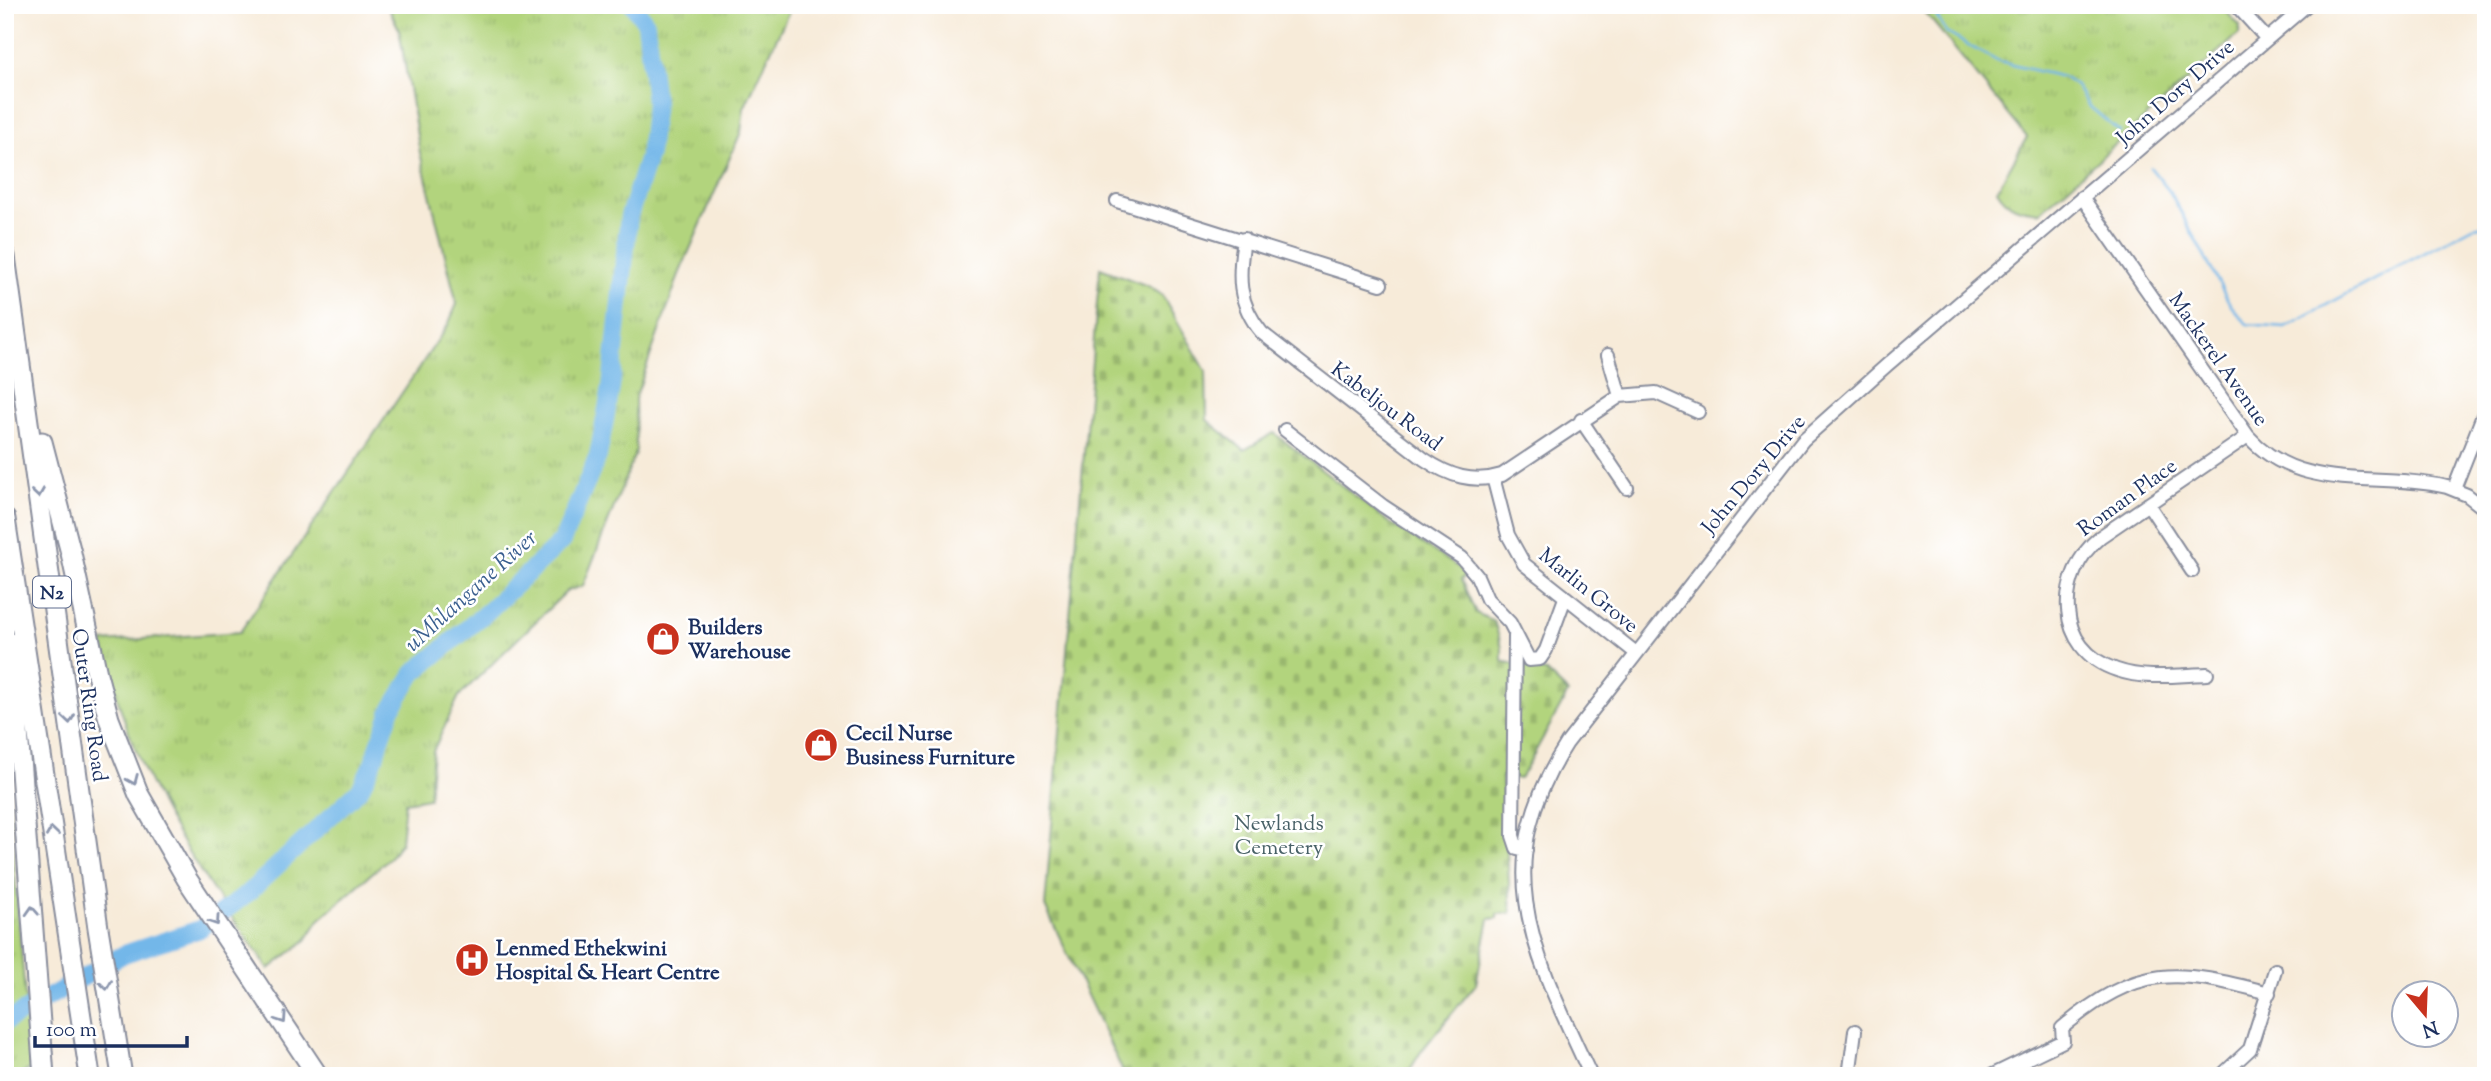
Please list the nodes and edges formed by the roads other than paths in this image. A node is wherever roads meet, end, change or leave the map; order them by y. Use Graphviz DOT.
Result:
graph roads {
  1 [pos="2236,5"];
  2 [pos="2307,5"];
  3 [pos="2267,39"];
  4 [pos="2082,197"];
  5 [pos="1116,201"];
  6 [pos="1244,239"];
  7 [pos="5,256"];
  8 [pos="1381,284"];
  9 [pos="1608,355"];
  10 [pos="20,360"];
  11 [pos="1620,396"];
  12 [pos="2486,408"];
  13 [pos="1698,412"];
  14 [pos="1581,420"];
  15 [pos="1285,430"];
  16 [pos="2248,436"];
  17 [pos="1493,477"];
  18 [pos="1627,488"];
  19 [pos="2454,489"];
  20 [pos="2148,504"];
  21 [pos="2486,510"];
  22 [pos="5,519"];
  23 [pos="2192,571"];
  24 [pos="1565,598"];
  25 [pos="19,621"];
  26 [pos="1515,635"];
  27 [pos="1636,653"];
  28 [pos="2207,674"];
  29 [pos="1526,850"];
  30 [pos="2275,970"];
  31 [pos="2269,993"];
  32 [pos="1855,1031"];
  33 [pos="88,1066"];
  34 [pos="44,1072"];
  35 [pos="122,1076"];
  36 [pos="318,1076"];
  37 [pos="1591,1076"];
  38 [pos="1849,1076"];
  39 [pos="1991,1076"];
  40 [pos="2221,1076"];
  1 -- 3 [label="street"];
  2 -- 3 [label="street, John Dory Drive"];
  3 -- 4 [label="street, John Dory Drive"];
  4 -- 16 [label="street, Mackerel Avenue"];
  4 -- 27 [label="street, John Dory Drive"];
  5 -- 6 [label="street"];
  6 -- 8 [label="street"];
  6 -- 17 [label="street, Kabeljou Road"];
  7 -- 10 [label="highway, Outer Ring Road / N2"];
  9 -- 11 [label="street"];
  10 -- 35 [label="highway, Outer Ring Road / N2, one-way"];
  10 -- 36 [label="highway, one-way"];
  11 -- 13 [label="street"];
  11 -- 14 [label="street"];
  12 -- 19 [label="street"];
  14 -- 17 [label="street"];
  14 -- 18 [label="street"];
  15 -- 26 [label="street"];
  16 -- 19 [label="street, Mackerel Avenue"];
  16 -- 20 [label="street, Roman Place"];
  17 -- 24 [label="street, Marlin Grove"];
  19 -- 21 [label="street, Mackerel Avenue"];
  20 -- 23 [label="street"];
  20 -- 28 [label="street, Roman Place"];
  22 -- 25 [label="highway, N2"];
  24 -- 26 [label="street"];
  24 -- 27 [label="street, Marlin Grove"];
  33 -- 25 [label="highway, N2, one-way"];
  34 -- 25 [label="highway, one-way"];
  26 -- 29 [label="street"];
  27 -- 29 [label="street, John Dory Drive"];
  29 -- 37 [label="street, John Dory Drive"];
  30 -- 31 [label="street"];
  31 -- 39 [label="street"];
  31 -- 40 [label="street"];
  32 -- 38 [label="street"];
}
